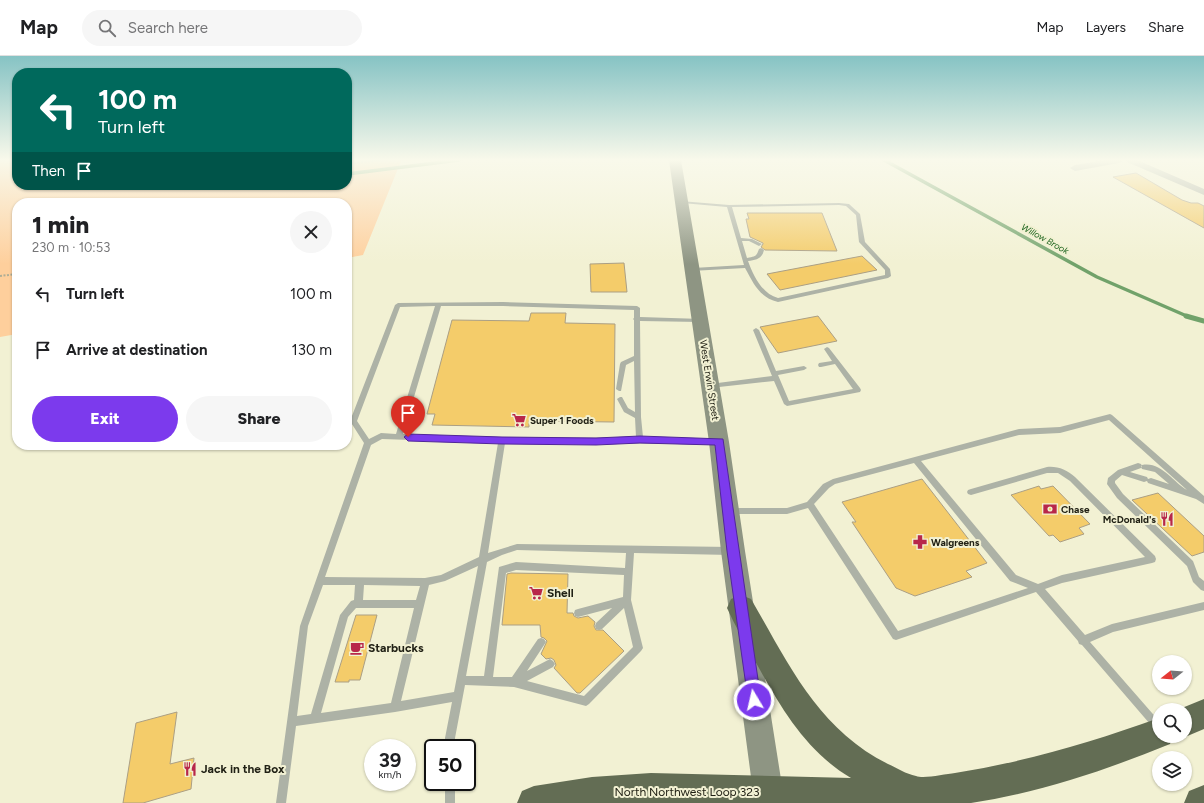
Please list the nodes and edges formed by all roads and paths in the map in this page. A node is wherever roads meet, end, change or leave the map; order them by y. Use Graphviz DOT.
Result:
graph roads {
  1 [pos="681,195"];
  2 [pos="682,202"];
  3 [pos="729,206"];
  4 [pos="739,239"];
  5 [pos="759,244"];
  6 [pos="761,250"];
  7 [pos="745,260"];
  8 [pos="747,266"];
  9 [pos="693,270"];
  10 [pos="12,275"];
  11 [pos="0,276"];
  12 [pos="438,305"];
  13 [pos="636,319"];
  14 [pos="701,320"];
  15 [pos="756,330"];
  16 [pos="826,349"];
  17 [pos="638,357"];
  18 [pos="836,362"];
  19 [pos="821,365"];
  20 [pos="804,368"];
  21 [pos="775,376"];
  22 [pos="710,386"];
  23 [pos="619,389"];
  24 [pos="620,399"];
  25 [pos="638,417"];
  26 [pos="399,437"];
  27 [pos="502,440"];
  28 [pos="640,440"];
  29 [pos="719,442"];
  30 [pos="368,443"];
  31 [pos="916,460"];
  32 [pos="1121,472"];
  33 [pos="971,492"];
  34 [pos="1185,492"];
  35 [pos="1202,499"];
  36 [pos="810,504"];
  37 [pos="728,511"];
  38 [pos="630,549"];
  39 [pos="733,551"];
  40 [pos="483,560"];
  41 [pos="629,572"];
  42 [pos="320,581"];
  43 [pos="360,582"];
  44 [pos="425,582"];
  45 [pos="1204,587"];
  46 [pos="1038,588"];
  47 [pos="627,600"];
  48 [pos="358,604"];
  49 [pos="420,604"];
  50 [pos="1204,606"];
  51 [pos="741,608"];
  52 [pos="578,613"];
  53 [pos="599,626"];
  54 [pos="1082,641"];
  55 [pos="541,642"];
  56 [pos="550,664"];
  57 [pos="461,680"];
  58 [pos="488,681"];
  59 [pos="514,682"];
  60 [pos="457,696"];
  61 [pos="395,707"];
  62 [pos="1204,714"];
  63 [pos="314,719"];
  64 [pos="1192,719"];
  65 [pos="1152,720"];
  66 [pos="292,722"];
  67 [pos="1152,736"];
  68 [pos="450,739"];
  69 [pos="450,791"];
  70 [pos="768,792"];
  71 [pos="918,794"];
  72 [pos="1204,802"];
  73 [pos="281,803"];
  74 [pos="450,803"];
  75 [pos="534,803"];
  76 [pos="1201,803"];
  1 -- 2 [label="main road, West Erwin Street"];
  2 -- 3 [label="lane"];
  2 -- 9 [label="main road, West Erwin Street"];
  3 -- 4 [label="lane"];
  3 -- 8 [label="lane"];
  4 -- 5 [label="lane"];
  4 -- 7 [label="lane"];
  6 -- 7 [label="lane"];
  7 -- 8 [label="lane"];
  8 -- 9 [label="lane"];
  9 -- 14 [label="main road, West Erwin Street"];
  10 -- 11 [label="path"];
  12 -- 13 [label="lane"];
  12 -- 26 [label="lane"];
  12 -- 30 [label="lane"];
  13 -- 14 [label="lane"];
  13 -- 17 [label="lane"];
  14 -- 22 [label="main road, West Erwin Street"];
  15 -- 21 [label="lane"];
  16 -- 18 [label="lane"];
  17 -- 23 [label="lane"];
  17 -- 25 [label="lane"];
  18 -- 19 [label="lane"];
  18 -- 21 [label="lane"];
  20 -- 21 [label="lane"];
  21 -- 22 [label="lane"];
  22 -- 29 [label="main road, West Erwin Street"];
  24 -- 25 [label="lane"];
  25 -- 28 [label="lane"];
  26 -- 27 [label="lane"];
  26 -- 30 [label="lane"];
  27 -- 28 [label="lane"];
  27 -- 40 [label="lane"];
  28 -- 29 [label="lane"];
  29 -- 37 [label="main road, West Erwin Street"];
  30 -- 42 [label="lane"];
  31 -- 35 [label="lane"];
  31 -- 36 [label="lane"];
  31 -- 46 [label="lane"];
  32 -- 34 [label="lane"];
  32 -- 34 [label="lane"];
  32 -- 45 [label="lane"];
  33 -- 46 [label="lane"];
  34 -- 35 [label="lane"];
  36 -- 37 [label="lane"];
  36 -- 46 [label="lane"];
  37 -- 39 [label="main road, West Erwin Street"];
  38 -- 39 [label="lane"];
  38 -- 40 [label="lane"];
  38 -- 41 [label="lane"];
  39 -- 51 [label="main road, West Erwin Street"];
  40 -- 44 [label="lane"];
  40 -- 57 [label="lane"];
  41 -- 47 [label="lane"];
  41 -- 58 [label="lane"];
  42 -- 43 [label="lane"];
  42 -- 66 [label="lane"];
  43 -- 44 [label="lane"];
  43 -- 48 [label="lane"];
  44 -- 49 [label="lane"];
  46 -- 54 [label="lane"];
  47 -- 52 [label="lane"];
  47 -- 53 [label="lane"];
  47 -- 59 [label="lane"];
  48 -- 49 [label="lane"];
  48 -- 63 [label="lane"];
  49 -- 61 [label="lane"];
  50 -- 54 [label="lane"];
  51 -- 70 [label="main road, West Erwin Street"];
  51 -- 71 [label="highway"];
  54 -- 65 [label="lane"];
  55 -- 59 [label="lane"];
  56 -- 59 [label="lane"];
  57 -- 58 [label="lane"];
  57 -- 60 [label="lane"];
  58 -- 59 [label="lane"];
  60 -- 61 [label="lane"];
  60 -- 68 [label="lane"];
  61 -- 63 [label="lane"];
  62 -- 64 [label="highway"];
  63 -- 66 [label="lane"];
  66 -- 73 [label="lane"];
  67 -- 71 [label="highway, North Northwest Loop 323"];
  69 -- 74 [label="lane"];
  70 -- 71 [label="highway, North Northwest Loop 323"];
  70 -- 75 [label="highway, North Northwest Loop 323"];
  72 -- 76 [label="highway"];
}
